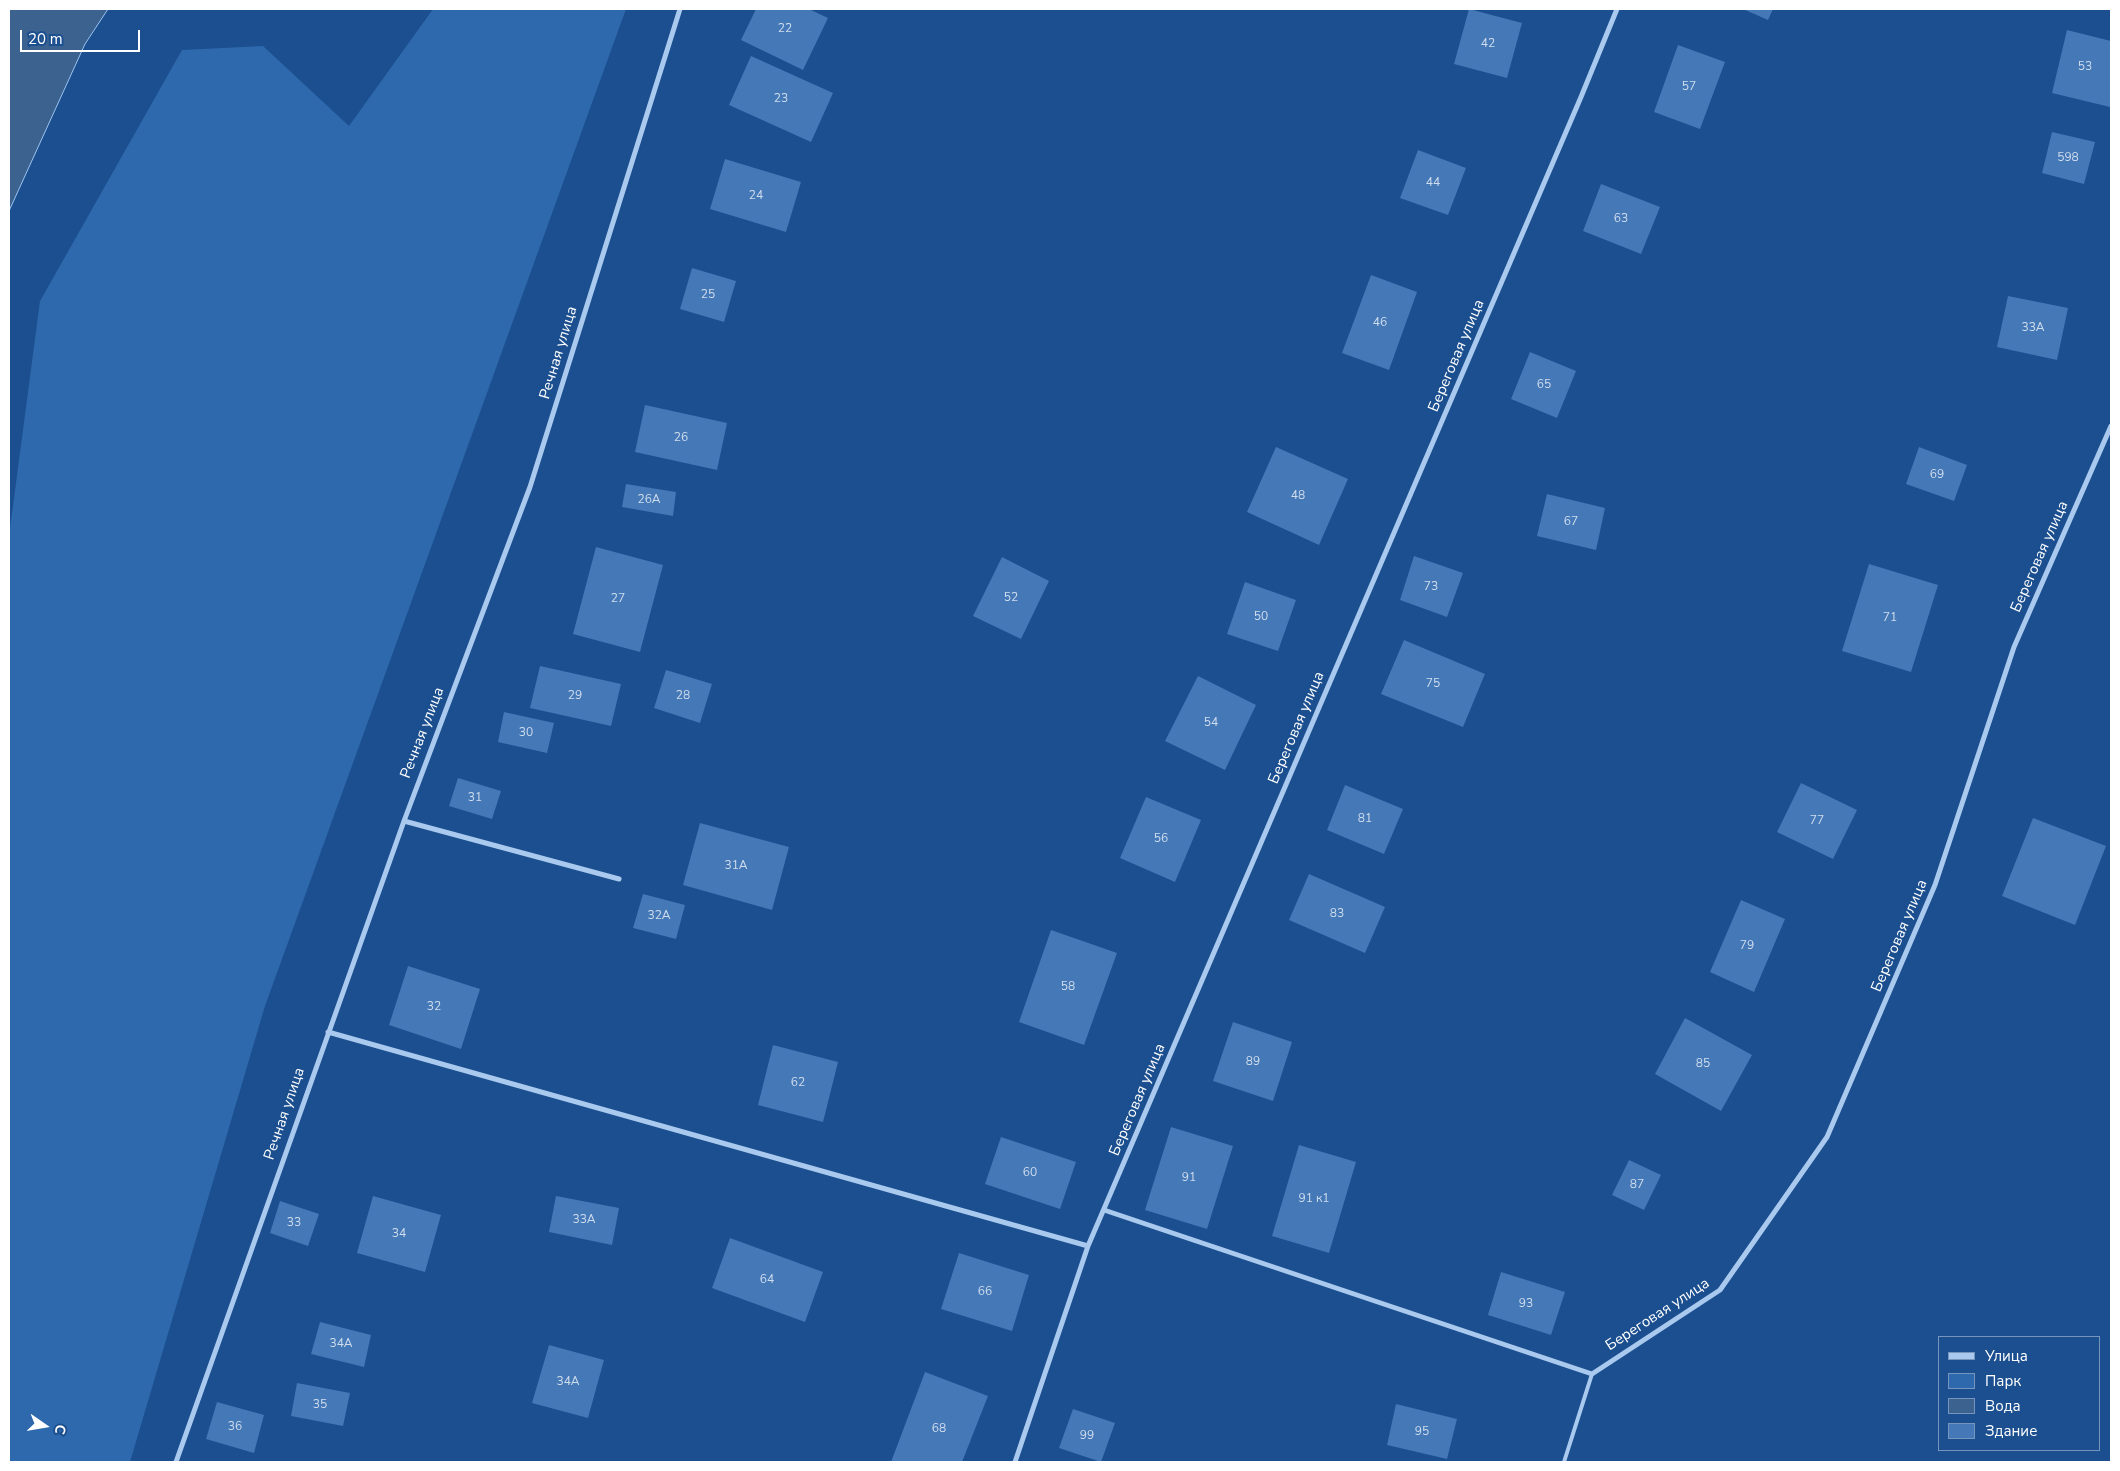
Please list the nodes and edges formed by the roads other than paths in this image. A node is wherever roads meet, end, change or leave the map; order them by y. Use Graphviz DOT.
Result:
graph roads {
  1 [pos="680,9"];
  2 [pos="1617,9"];
  3 [pos="2111,426"];
  4 [pos="404,821"];
  5 [pos="619,879"];
  6 [pos="328,1032"];
  7 [pos="1104,1210"];
  8 [pos="1088,1246"];
  9 [pos="1592,1374"];
  10 [pos="176,1462"];
  11 [pos="1015,1462"];
  12 [pos="1564,1462"];
  1 -- 4 [label="street, Речная улица"];
  2 -- 7 [label="street, Береговая улица"];
  3 -- 9 [label="street, Береговая улица"];
  4 -- 5 [label="street"];
  4 -- 6 [label="street, Речная улица"];
  6 -- 8 [label="street"];
  6 -- 10 [label="street, Речная улица"];
  7 -- 8 [label="street, Береговая улица"];
  7 -- 9 [label="street"];
  8 -- 11 [label="street, Береговая улица"];
  9 -- 12 [label="lane"];
}
